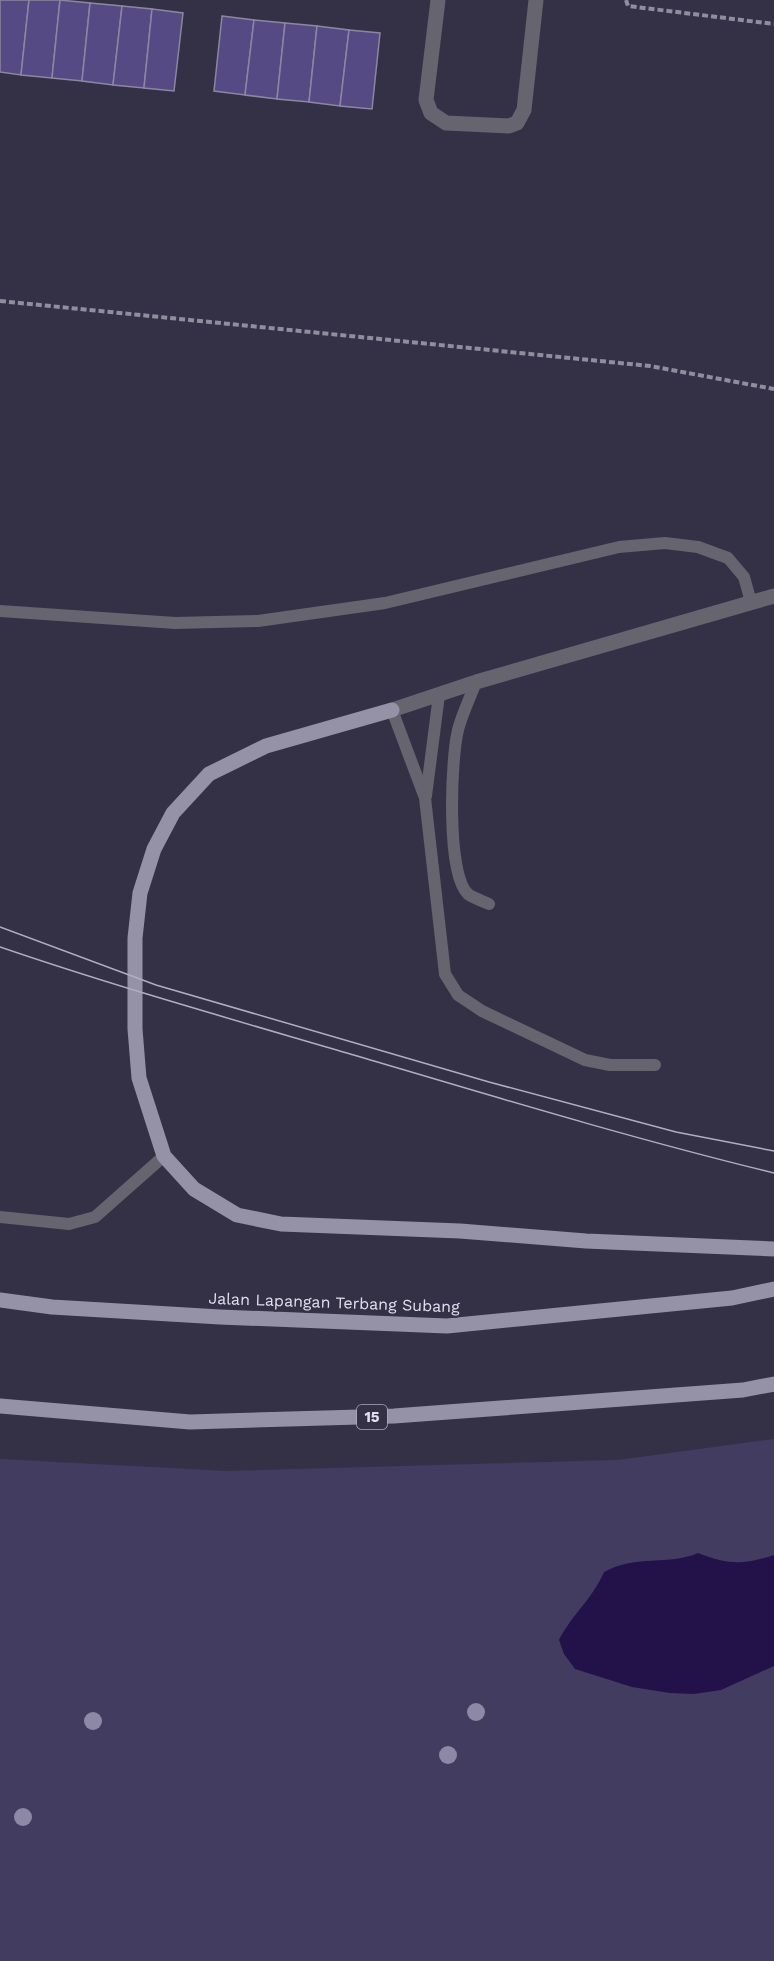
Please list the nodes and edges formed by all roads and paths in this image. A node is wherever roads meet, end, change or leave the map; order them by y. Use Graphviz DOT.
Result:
graph roads {
  1 [pos="438,0"];
  2 [pos="536,0"];
  3 [pos="626,0"];
  4 [pos="774,24"];
  5 [pos="0,300"];
  6 [pos="774,389"];
  7 [pos="774,596"];
  8 [pos="751,602"];
  9 [pos="0,611"];
  10 [pos="476,682"];
  11 [pos="439,695"];
  12 [pos="392,710"];
  13 [pos="425,798"];
  14 [pos="489,904"];
  15 [pos="655,1065"];
  16 [pos="164,1156"];
  17 [pos="0,1217"];
  18 [pos="774,1249"];
  19 [pos="774,1289"];
  20 [pos="0,1300"];
  21 [pos="774,1384"];
  22 [pos="0,1406"];
  1 -- 2 [label="street"];
  3 -- 4 [label="path"];
  5 -- 6 [label="path"];
  7 -- 8 [label="street"];
  8 -- 9 [label="lane"];
  8 -- 10 [label="street"];
  10 -- 11 [label="street"];
  10 -- 14 [label="lane"];
  11 -- 12 [label="street"];
  11 -- 13 [label="lane"];
  12 -- 13 [label="lane"];
  12 -- 16 [label="main road"];
  13 -- 15 [label="lane"];
  16 -- 17 [label="lane"];
  16 -- 18 [label="main road"];
  19 -- 20 [label="main road, Jalan Lapangan Terbang Subang"];
  21 -- 22 [label="main road, 15"];
}
